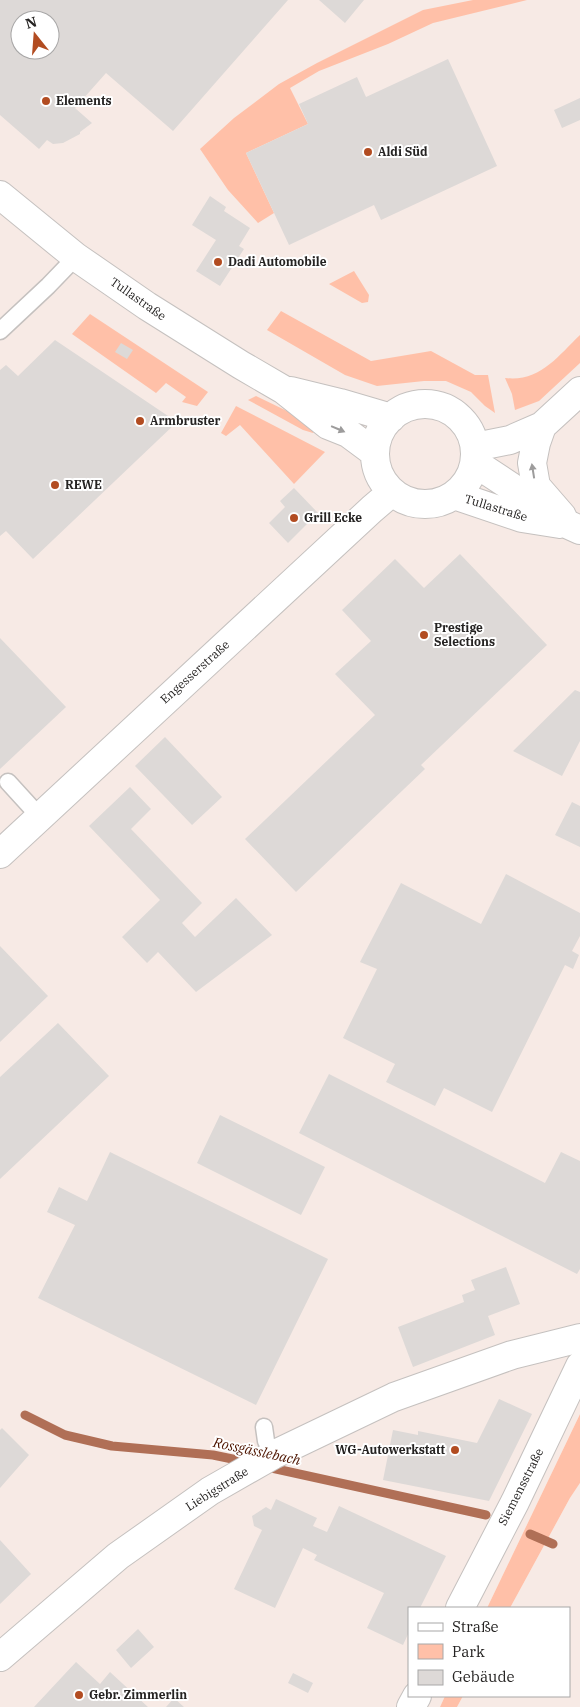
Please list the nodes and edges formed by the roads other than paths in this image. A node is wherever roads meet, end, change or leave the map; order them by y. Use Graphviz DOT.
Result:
graph roads {
  1 [pos="0,196"];
  2 [pos="76,257"];
  3 [pos="0,331"];
  4 [pos="284,390"];
  5 [pos="580,391"];
  6 [pos="391,418"];
  7 [pos="542,426"];
  8 [pos="376,453"];
  9 [pos="475,455"];
  10 [pos="392,492"];
  11 [pos="454,495"];
  12 [pos="575,527"];
  13 [pos="8,782"];
  14 [pos="39,816"];
  15 [pos="0,854"];
  16 [pos="580,1338"];
  17 [pos="580,1366"];
  18 [pos="264,1427"];
  19 [pos="273,1455"];
  20 [pos="460,1607"];
  21 [pos="0,1657"];
  1 -- 2 [label="street, Tullastraße"];
  2 -- 3 [label="lane"];
  2 -- 4 [label="street, Tullastraße"];
  4 -- 6 [label="street, Tullastraße"];
  4 -- 8 [label="street, Tullastraße, one-way"];
  5 -- 7 [label="street"];
  6 -- 8 [label="street"];
  6 -- 9 [label="street"];
  7 -- 9 [label="street"];
  12 -- 7 [label="street, one-way"];
  8 -- 10 [label="street"];
  9 -- 11 [label="street, Tullastraße"];
  9 -- 12 [label="street, Tullastraße"];
  10 -- 11 [label="street, Tullastraße"];
  10 -- 14 [label="street, Engesserstraße"];
  11 -- 12 [label="street, Tullastraße"];
  13 -- 14 [label="lane"];
  14 -- 15 [label="street, Engesserstraße"];
  16 -- 19 [label="street, Liebigstraße"];
  17 -- 20 [label="street, Siemensstraße"];
  18 -- 19 [label="lane"];
  19 -- 21 [label="street, Liebigstraße"];
}
